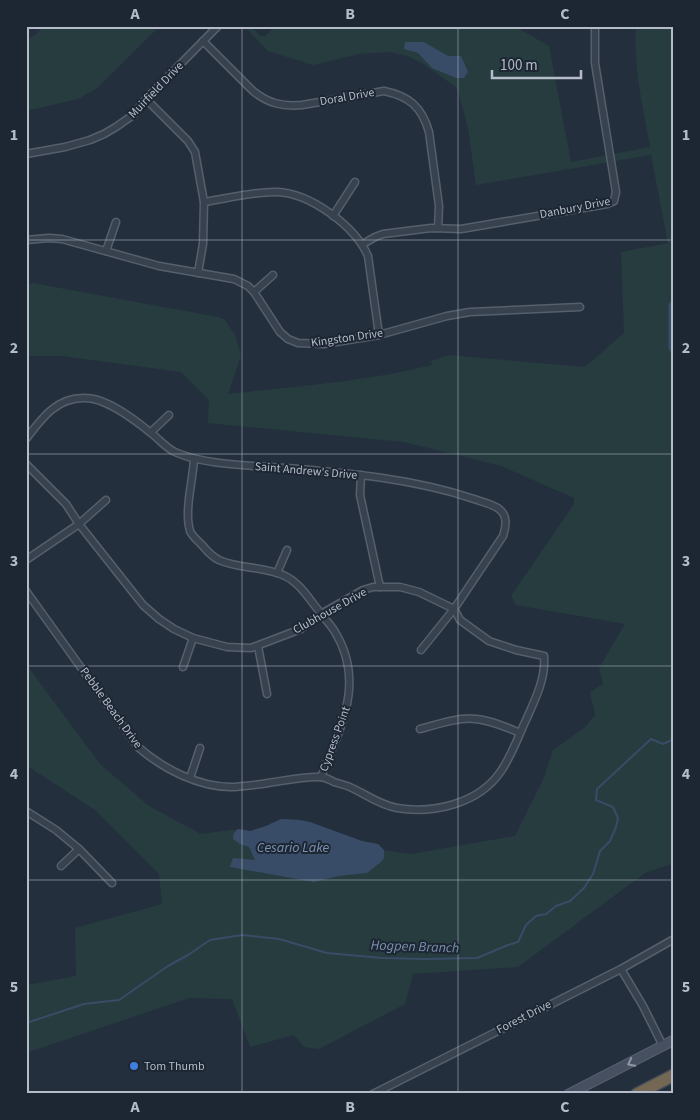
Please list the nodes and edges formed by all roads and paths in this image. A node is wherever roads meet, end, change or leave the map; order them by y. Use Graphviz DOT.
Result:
graph roads {
  1 [pos="218,26"];
  2 [pos="595,26"];
  3 [pos="204,41"];
  4 [pos="146,98"];
  5 [pos="26,154"];
  6 [pos="355,182"];
  7 [pos="204,202"];
  8 [pos="332,216"];
  9 [pos="116,222"];
  10 [pos="438,228"];
  11 [pos="26,240"];
  12 [pos="363,244"];
  13 [pos="106,251"];
  14 [pos="198,273"];
  15 [pos="273,275"];
  16 [pos="254,292"];
  17 [pos="580,307"];
  18 [pos="379,335"];
  19 [pos="169,415"];
  20 [pos="151,432"];
  21 [pos="26,439"];
  22 [pos="194,459"];
  23 [pos="26,464"];
  24 [pos="360,475"];
  25 [pos="106,500"];
  26 [pos="79,524"];
  27 [pos="287,550"];
  28 [pos="26,560"];
  29 [pos="277,573"];
  30 [pos="380,586"];
  31 [pos="26,591"];
  32 [pos="454,609"];
  33 [pos="321,614"];
  34 [pos="193,638"];
  35 [pos="258,646"];
  36 [pos="421,650"];
  37 [pos="544,656"];
  38 [pos="183,667"];
  39 [pos="267,694"];
  40 [pos="420,729"];
  41 [pos="520,733"];
  42 [pos="200,748"];
  43 [pos="321,777"];
  44 [pos="190,778"];
  45 [pos="26,811"];
  46 [pos="79,849"];
  47 [pos="61,866"];
  48 [pos="112,883"];
  49 [pos="674,939"];
  50 [pos="621,968"];
  51 [pos="674,1040"];
  52 [pos="663,1046"];
  53 [pos="674,1075"];
  54 [pos="373,1094"];
  55 [pos="569,1094"];
  56 [pos="638,1094"];
  1 -- 3 [label="street, Muirfield Drive"];
  2 -- 10 [label="street, Danbury Drive"];
  3 -- 4 [label="street, Muirfield Drive"];
  3 -- 10 [label="street, Doral Drive"];
  4 -- 5 [label="street, Muirfield Drive"];
  4 -- 7 [label="street"];
  6 -- 8 [label="street"];
  7 -- 8 [label="street"];
  7 -- 14 [label="street"];
  8 -- 12 [label="street"];
  9 -- 13 [label="street"];
  10 -- 12 [label="street, Danbury Drive"];
  11 -- 13 [label="street, Kingston Drive"];
  12 -- 18 [label="street"];
  13 -- 14 [label="street, Kingston Drive"];
  14 -- 16 [label="street, Kingston Drive"];
  15 -- 16 [label="street"];
  16 -- 18 [label="street, Kingston Drive"];
  17 -- 18 [label="street, Kingston Drive"];
  19 -- 20 [label="street"];
  20 -- 21 [label="street, Saint Andrew's Drive"];
  20 -- 22 [label="street, Saint Andrew's Drive"];
  22 -- 24 [label="street, Saint Andrew's Drive"];
  22 -- 29 [label="street, Cypress Point"];
  23 -- 26 [label="street, Clubhouse Drive"];
  24 -- 30 [label="street"];
  24 -- 32 [label="street, Saint Andrew's Drive"];
  25 -- 26 [label="street"];
  26 -- 28 [label="street"];
  26 -- 34 [label="street, Clubhouse Drive"];
  27 -- 29 [label="street"];
  29 -- 33 [label="street, Cypress Point"];
  30 -- 32 [label="street, Clubhouse Drive"];
  30 -- 33 [label="street, Clubhouse Drive"];
  31 -- 44 [label="street, Pebble Beach Drive"];
  32 -- 36 [label="street"];
  32 -- 37 [label="street, Clubhouse Drive"];
  33 -- 35 [label="street, Clubhouse Drive"];
  33 -- 43 [label="street, Cypress Point"];
  34 -- 35 [label="street, Clubhouse Drive"];
  34 -- 38 [label="street"];
  35 -- 39 [label="street"];
  37 -- 41 [label="street, Pebble Beach Drive"];
  40 -- 41 [label="street"];
  41 -- 43 [label="street, Pebble Beach Drive"];
  42 -- 44 [label="street"];
  43 -- 44 [label="street, Pebble Beach Drive"];
  45 -- 46 [label="street"];
  46 -- 47 [label="street"];
  46 -- 48 [label="street"];
  49 -- 50 [label="street, Forest Drive"];
  50 -- 52 [label="street"];
  50 -- 54 [label="street, Forest Drive"];
  51 -- 52 [label="main road"];
  52 -- 55 [label="main road, one-way"];
  53 -- 56 [label="highway"];
}
